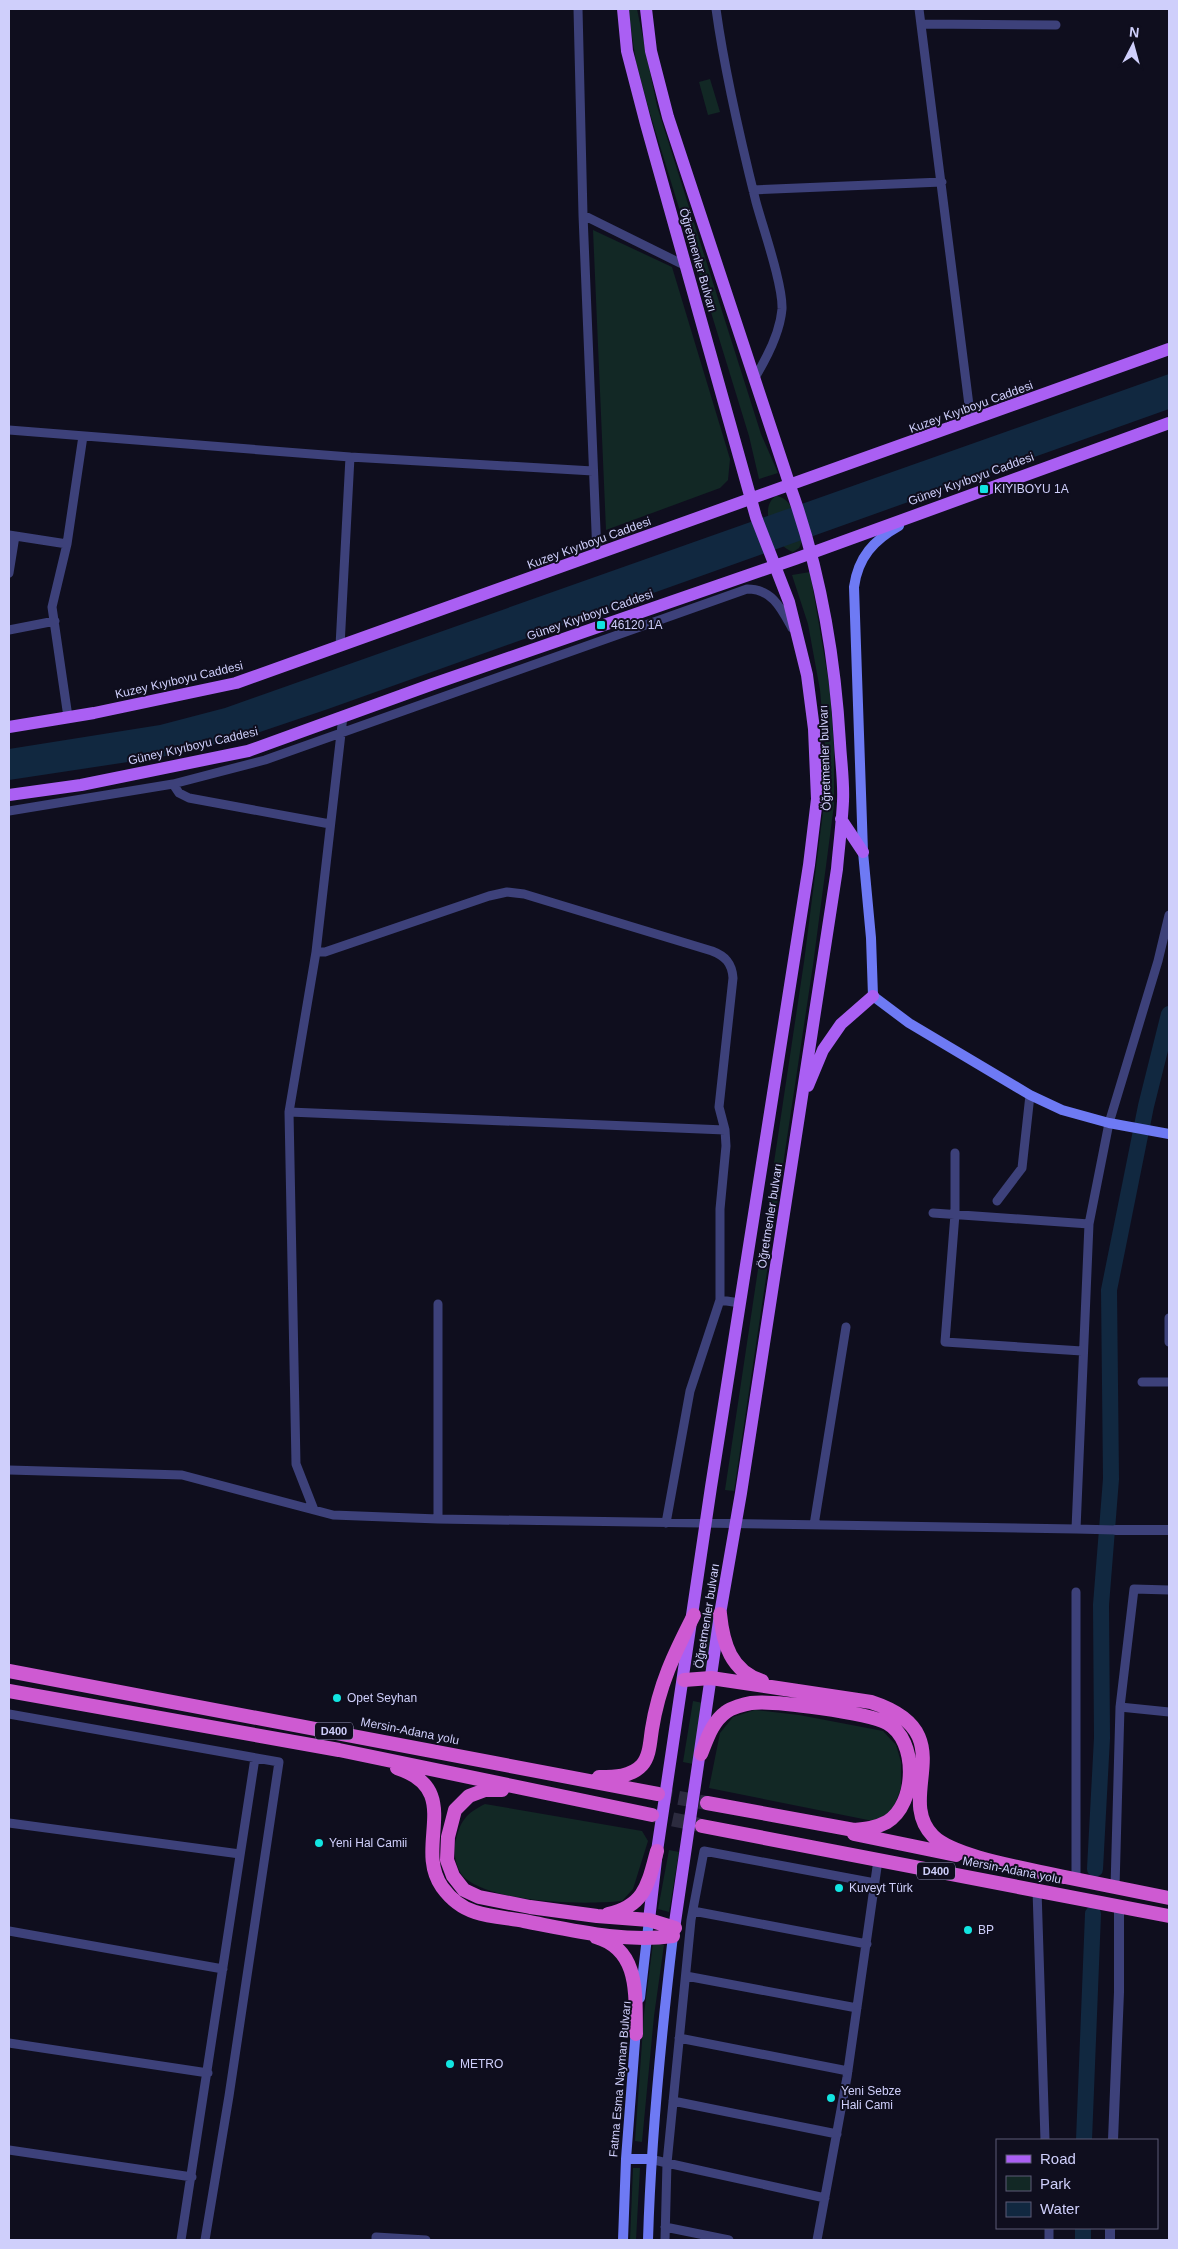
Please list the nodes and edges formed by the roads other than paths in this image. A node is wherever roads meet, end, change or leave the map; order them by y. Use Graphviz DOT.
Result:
graph roads {
  1 [pos="578,9"];
  2 [pos="622,9"];
  3 [pos="646,9"];
  4 [pos="716,9"];
  5 [pos="919,9"];
  6 [pos="921,24"];
  7 [pos="1056,25"];
  8 [pos="942,182"];
  9 [pos="753,190"];
  10 [pos="583,215"];
  11 [pos="686,266"];
  12 [pos="1169,350"];
  13 [pos="754,379"];
  14 [pos="971,421"];
  15 [pos="1169,422"];
  16 [pos="9,430"];
  17 [pos="82,436"];
  18 [pos="350,457"];
  19 [pos="593,471"];
  20 [pos="790,486"];
  21 [pos="751,500"];
  22 [pos="795,502"];
  23 [pos="926,510"];
  24 [pos="756,517"];
  25 [pos="12,536"];
  26 [pos="67,544"];
  27 [pos="810,548"];
  28 [pos="596,555"];
  29 [pos="772,560"];
  30 [pos="9,573"];
  31 [pos="54,621"];
  32 [pos="9,630"];
  33 [pos="797,638"];
  34 [pos="340,646"];
  35 [pos="343,716"];
  36 [pos="68,717"];
  37 [pos="9,727"];
  38 [pos="341,733"];
  39 [pos="173,784"];
  40 [pos="9,795"];
  41 [pos="9,812"];
  42 [pos="841,819"];
  43 [pos="330,824"];
  44 [pos="863,852"];
  45 [pos="1169,915"];
  46 [pos="316,952"];
  47 [pos="873,996"];
  48 [pos="1030,1095"];
  49 [pos="801,1105"];
  50 [pos="289,1112"];
  51 [pos="1109,1123"];
  52 [pos="725,1130"];
  53 [pos="1169,1134"];
  54 [pos="956,1154"];
  55 [pos="997,1201"];
  56 [pos="932,1213"];
  57 [pos="955,1214"];
  58 [pos="1089,1224"];
  59 [pos="720,1300"];
  60 [pos="740,1303"];
  61 [pos="438,1304"];
  62 [pos="1169,1318"];
  63 [pos="846,1327"];
  64 [pos="1169,1342"];
  65 [pos="1082,1351"];
  66 [pos="1142,1382"];
  67 [pos="1169,1382"];
  68 [pos="9,1470"];
  69 [pos="314,1510"];
  70 [pos="438,1519"];
  71 [pos="666,1523"];
  72 [pos="814,1525"];
  73 [pos="1076,1529"];
  74 [pos="1116,1530"];
  75 [pos="1169,1530"];
  76 [pos="1169,1590"];
  77 [pos="1076,1592"];
  78 [pos="720,1614"];
  79 [pos="694,1615"];
  80 [pos="9,1671"];
  81 [pos="711,1678"];
  82 [pos="684,1680"];
  83 [pos="787,1689"];
  84 [pos="9,1691"];
  85 [pos="1120,1707"];
  86 [pos="1169,1712"];
  87 [pos="9,1714"];
  88 [pos="338,1750"];
  89 [pos="701,1754"];
  90 [pos="255,1758"];
  91 [pos="544,1772"];
  92 [pos="658,1794"];
  93 [pos="594,1803"];
  94 [pos="652,1816"];
  95 [pos="9,1823"];
  96 [pos="702,1826"];
  97 [pos="657,1851"];
  98 [pos="240,1854"];
  99 [pos="878,1860"];
  100 [pos="1070,1878"];
  101 [pos="875,1883"];
  102 [pos="1115,1887"];
  103 [pos="1037,1890"];
  104 [pos="1169,1898"];
  105 [pos="1119,1906"];
  106 [pos="693,1911"];
  107 [pos="597,1916"];
  108 [pos="1169,1916"];
  109 [pos="649,1920"];
  110 [pos="572,1930"];
  111 [pos="9,1932"];
  112 [pos="674,1932"];
  113 [pos="646,1940"];
  114 [pos="866,1944"];
  115 [pos="223,1969"];
  116 [pos="686,1976"];
  117 [pos="857,2008"];
  118 [pos="636,2034"];
  119 [pos="679,2038"];
  120 [pos="9,2043"];
  121 [pos="848,2071"];
  122 [pos="208,2073"];
  123 [pos="673,2101"];
  124 [pos="837,2134"];
  125 [pos="1045,2139"];
  126 [pos="1113,2139"];
  127 [pos="9,2150"];
  128 [pos="626,2159"];
  129 [pos="650,2159"];
  130 [pos="667,2163"];
  131 [pos="192,2177"];
  132 [pos="825,2198"];
  133 [pos="665,2227"];
  134 [pos="182,2240"];
  135 [pos="205,2240"];
  136 [pos="376,2240"];
  137 [pos="426,2240"];
  138 [pos="623,2240"];
  139 [pos="648,2240"];
  140 [pos="665,2240"];
  141 [pos="728,2240"];
  142 [pos="817,2240"];
  1 -- 10 [label="street"];
  2 -- 11 [label="main road, Öğretmenler Bulvarı"];
  3 -- 13 [label="main road, Öğretmenler Bulvarı"];
  4 -- 9 [label="street"];
  5 -- 6 [label="street"];
  6 -- 7 [label="street"];
  6 -- 8 [label="street"];
  8 -- 9 [label="street"];
  8 -- 14 [label="street"];
  9 -- 13 [label="street"];
  10 -- 11 [label="street"];
  10 -- 19 [label="street"];
  11 -- 21 [label="main road, Öğretmenler Bulvarı"];
  12 -- 14 [label="main road, Kuzey Kıyıboyu Caddesi"];
  13 -- 20 [label="main road, Öğretmenler Bulvarı"];
  14 -- 20 [label="main road, Kuzey Kıyıboyu Caddesi"];
  15 -- 23 [label="main road, Güney Kıyıboyu Caddesi"];
  16 -- 17 [label="street"];
  17 -- 18 [label="street"];
  17 -- 26 [label="street"];
  18 -- 19 [label="street"];
  18 -- 34 [label="street"];
  19 -- 28 [label="street"];
  20 -- 21 [label="main road, Kuzey Kıyıboyu Caddesi"];
  20 -- 22 [label="main road, Öğretmenler Bulvarı"];
  21 -- 24 [label="main road, Öğretmenler Bulvarı"];
  21 -- 28 [label="main road, Kuzey Kıyıboyu Caddesi"];
  22 -- 27 [label="main road, Öğretmenler bulvarı"];
  23 -- 27 [label="main road, Güney Kıyıboyu Caddesi"];
  23 -- 44 [label="main road"];
  24 -- 29 [label="main road, Öğretmenler bulvarı"];
  25 -- 26 [label="street"];
  25 -- 30 [label="street"];
  26 -- 31 [label="street"];
  27 -- 29 [label="main road, Güney Kıyıboyu Caddesi"];
  27 -- 42 [label="main road, Öğretmenler bulvarı"];
  28 -- 34 [label="main road, Kuzey Kıyıboyu Caddesi"];
  29 -- 33 [label="main road, Öğretmenler bulvarı"];
  29 -- 35 [label="main road, Güney Kıyıboyu Caddesi"];
  31 -- 32 [label="street"];
  31 -- 36 [label="street"];
  33 -- 38 [label="street"];
  33 -- 60 [label="main road, Öğretmenler bulvarı"];
  34 -- 36 [label="main road, Kuzey Kıyıboyu Caddesi"];
  35 -- 38 [label="street"];
  35 -- 40 [label="main road, Güney Kıyıboyu Caddesi"];
  36 -- 37 [label="main road, Kuzey Kıyıboyu Caddesi"];
  38 -- 39 [label="street"];
  38 -- 43 [label="street"];
  39 -- 41 [label="street"];
  39 -- 43 [label="street"];
  42 -- 44 [label="main road"];
  42 -- 49 [label="main road, Öğretmenler bulvarı"];
  43 -- 46 [label="street"];
  44 -- 47 [label="main road"];
  45 -- 51 [label="street"];
  46 -- 50 [label="street"];
  46 -- 52 [label="street"];
  47 -- 48 [label="main road"];
  47 -- 49 [label="main road"];
  48 -- 51 [label="main road"];
  48 -- 55 [label="street"];
  49 -- 78 [label="main road, Öğretmenler bulvarı"];
  50 -- 52 [label="street"];
  50 -- 69 [label="street"];
  51 -- 53 [label="main road"];
  51 -- 58 [label="street"];
  52 -- 59 [label="street"];
  54 -- 57 [label="street"];
  56 -- 57 [label="street"];
  57 -- 58 [label="street"];
  57 -- 65 [label="street"];
  58 -- 65 [label="street"];
  59 -- 60 [label="street"];
  59 -- 71 [label="street"];
  60 -- 79 [label="main road, Öğretmenler bulvarı"];
  61 -- 70 [label="street"];
  62 -- 64 [label="street"];
  63 -- 72 [label="street"];
  65 -- 73 [label="street"];
  66 -- 67 [label="street"];
  68 -- 69 [label="street"];
  69 -- 70 [label="street"];
  70 -- 71 [label="street"];
  71 -- 72 [label="street"];
  72 -- 73 [label="street"];
  73 -- 74 [label="street"];
  74 -- 75 [label="street"];
  76 -- 85 [label="street"];
  77 -- 100 [label="street"];
  78 -- 81 [label="main road, Öğretmenler bulvarı"];
  78 -- 83 [label="highway"];
  79 -- 82 [label="main road, Öğretmenler bulvarı"];
  79 -- 91 [label="highway"];
  80 -- 91 [label="highway, Mersin-Adana yolu / D400"];
  81 -- 82 [label="highway"];
  81 -- 83 [label="highway"];
  81 -- 89 [label="main road, Öğretmenler bulvarı"];
  82 -- 97 [label="main road, Öğretmenler bulvarı"];
  83 -- 100 [label="highway"];
  84 -- 88 [label="highway, D400"];
  85 -- 86 [label="street"];
  85 -- 102 [label="street"];
  87 -- 90 [label="street"];
  88 -- 93 [label="highway, D400"];
  88 -- 110 [label="highway"];
  89 -- 100 [label="highway, Mersin-Adana yolu / D400"];
  89 -- 112 [label="main road, Öğretmenler bulvarı"];
  90 -- 98 [label="street"];
  90 -- 135 [label="street"];
  91 -- 92 [label="highway, Mersin-Adana yolu / D400"];
  93 -- 94 [label="highway, D400"];
  93 -- 107 [label="highway"];
  95 -- 98 [label="street"];
  96 -- 99 [label="highway, Mersin-Adana yolu / D400"];
  97 -- 107 [label="highway"];
  97 -- 109 [label="main road, Öğretmenler bulvarı"];
  98 -- 115 [label="street"];
  99 -- 101 [label="street"];
  99 -- 103 [label="highway, Mersin-Adana yolu / D400"];
  100 -- 102 [label="highway, Mersin-Adana yolu / D400"];
  101 -- 106 [label="street"];
  101 -- 114 [label="street"];
  102 -- 104 [label="highway, Mersin-Adana yolu / D400"];
  103 -- 105 [label="highway, Mersin-Adana yolu / D400"];
  103 -- 125 [label="street"];
  105 -- 108 [label="highway, Mersin-Adana yolu / D400"];
  105 -- 126 [label="street"];
  106 -- 114 [label="street"];
  106 -- 116 [label="street"];
  107 -- 109 [label="highway"];
  109 -- 112 [label="highway"];
  109 -- 113 [label="main road, Fatma Esma Nayman Bulvarı"];
  110 -- 113 [label="highway"];
  110 -- 118 [label="highway"];
  111 -- 115 [label="street"];
  112 -- 113 [label="highway"];
  112 -- 129 [label="main road"];
  113 -- 118 [label="main road, Fatma Esma Nayman Bulvarı"];
  114 -- 117 [label="street"];
  115 -- 122 [label="street"];
  116 -- 117 [label="street"];
  116 -- 119 [label="street"];
  117 -- 121 [label="street"];
  118 -- 128 [label="main road, Fatma Esma Nayman Bulvarı"];
  119 -- 121 [label="street"];
  119 -- 123 [label="street"];
  120 -- 122 [label="street"];
  121 -- 124 [label="street"];
  122 -- 131 [label="street"];
  123 -- 124 [label="street"];
  123 -- 130 [label="street"];
  124 -- 132 [label="street"];
  127 -- 131 [label="street"];
  128 -- 129 [label="main road"];
  128 -- 138 [label="main road, Fatma Esma Nayman Bulvarı"];
  129 -- 130 [label="street"];
  129 -- 139 [label="main road"];
  130 -- 132 [label="street"];
  130 -- 133 [label="street"];
  131 -- 134 [label="street"];
  132 -- 142 [label="street"];
  133 -- 140 [label="street"];
  133 -- 141 [label="street"];
  136 -- 137 [label="street"];
}
